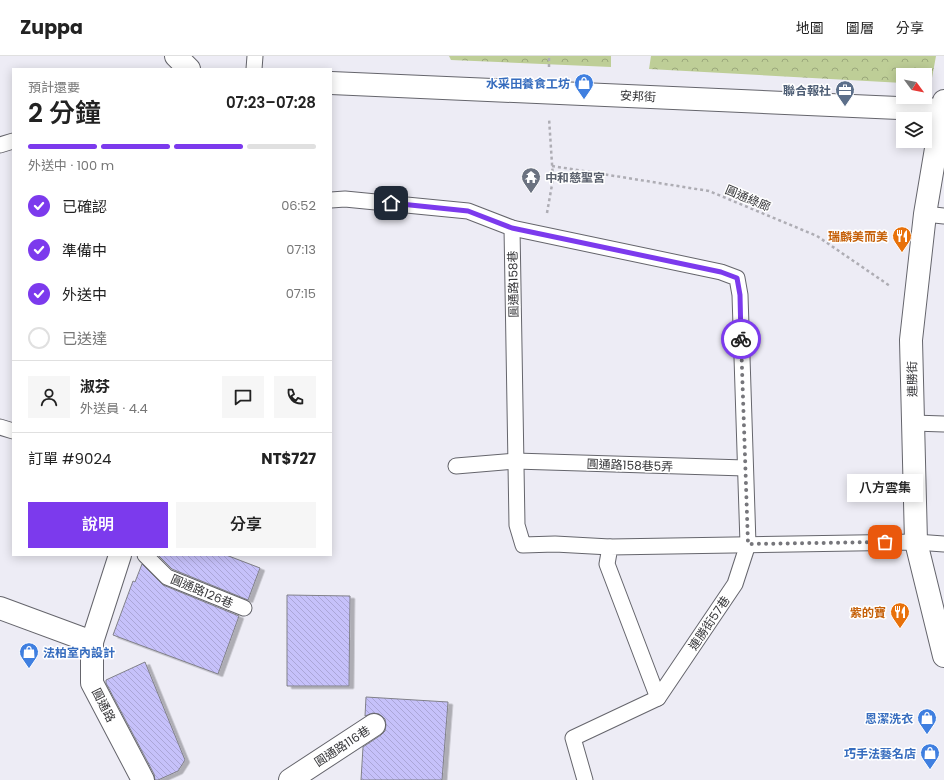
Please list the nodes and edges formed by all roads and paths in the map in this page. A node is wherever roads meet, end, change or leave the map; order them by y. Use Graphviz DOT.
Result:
graph roads {
  1 [pos="176,56"];
  2 [pos="255,56"];
  3 [pos="189,68"];
  4 [pos="254,68"];
  5 [pos="332,83"];
  6 [pos="547,92"];
  7 [pos="943,107"];
  8 [pos="12,141"];
  9 [pos="0,144"];
  10 [pos="552,166"];
  11 [pos="332,200"];
  12 [pos="934,215"];
  13 [pos="512,228"];
  14 [pos="543,234"];
  15 [pos="915,304"];
  16 [pos="913,423"];
  17 [pos="944,424"];
  18 [pos="0,427"];
  19 [pos="12,431"];
  20 [pos="515,461"];
  21 [pos="456,466"];
  22 [pos="745,468"];
  23 [pos="916,542"];
  24 [pos="748,544"];
  25 [pos="944,544"];
  26 [pos="610,547"];
  27 [pos="120,556"];
  28 [pos="146,556"];
  29 [pos="0,608"];
  30 [pos="244,608"];
  31 [pos="92,642"];
  32 [pos="944,656"];
  33 [pos="658,698"];
  34 [pos="374,725"];
  35 [pos="143,780"];
  36 [pos="290,780"];
  37 [pos="585,780"];
  1 -- 3 [label="street"];
  2 -- 4 [label="lane"];
  5 -- 6 [label="street, 安邦街"];
  6 -- 7 [label="street, 安邦街"];
  6 -- 10 [label="path"];
  7 -- 12 [label="street, 連勝街"];
  8 -- 9 [label="lane"];
  10 -- 14 [label="path"];
  10 -- 15 [label="path, 圓通綠廊"];
  11 -- 13 [label="lane"];
  12 -- 15 [label="street, 連勝街"];
  13 -- 14 [label="lane"];
  13 -- 20 [label="lane, 圓通路158巷"];
  14 -- 22 [label="lane"];
  15 -- 16 [label="street, 連勝街"];
  16 -- 17 [label="lane"];
  16 -- 23 [label="street, 連勝街"];
  18 -- 19 [label="lane"];
  20 -- 21 [label="lane, 圓通路158巷5弄"];
  20 -- 22 [label="lane, 圓通路158巷5弄"];
  20 -- 26 [label="lane, 圓通路158巷"];
  22 -- 24 [label="lane"];
  23 -- 24 [label="lane"];
  23 -- 25 [label="lane"];
  23 -- 32 [label="street, 連勝街"];
  24 -- 26 [label="lane"];
  24 -- 33 [label="lane, 連勝街57巷"];
  26 -- 33 [label="lane"];
  27 -- 31 [label="street, 圓通路"];
  28 -- 30 [label="lane, 圓通路126巷"];
  29 -- 31 [label="street"];
  31 -- 35 [label="street, 圓通路"];
  33 -- 37 [label="lane"];
  34 -- 36 [label="street, 圓通路116巷"];
}
